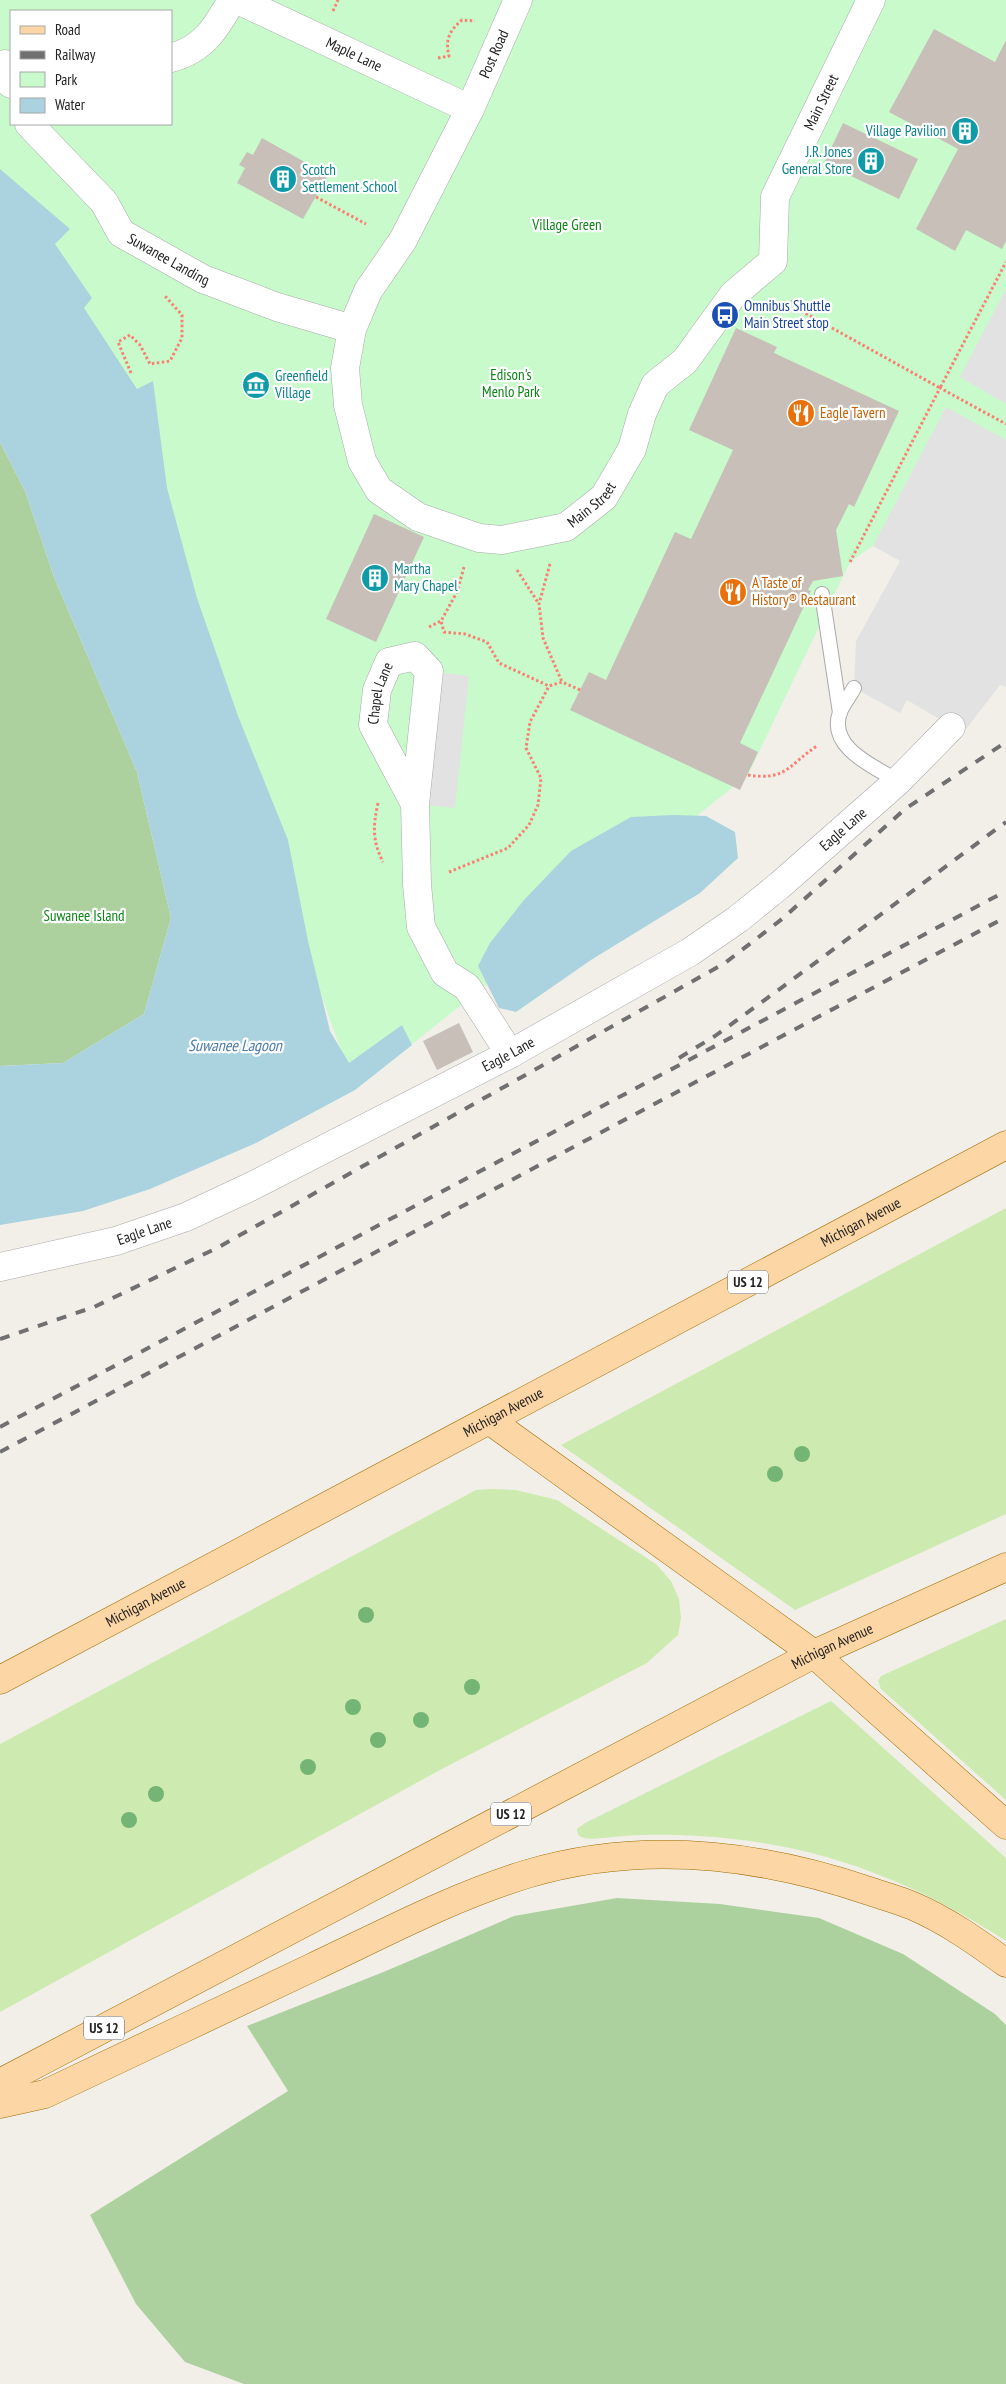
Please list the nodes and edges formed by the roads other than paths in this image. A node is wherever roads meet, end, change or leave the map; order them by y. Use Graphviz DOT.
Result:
graph roads {
  1 [pos="232,0"];
  2 [pos="238,0"];
  3 [pos="518,0"];
  4 [pos="871,0"];
  5 [pos="172,58"];
  6 [pos="470,109"];
  7 [pos="30,125"];
  8 [pos="352,329"];
  9 [pos="822,594"];
  10 [pos="854,688"];
  11 [pos="840,713"];
  12 [pos="951,726"];
  13 [pos="898,781"];
  14 [pos="415,804"];
  15 [pos="510,1054"];
  16 [pos="1006,1145"];
  17 [pos="0,1267"];
  18 [pos="489,1420"];
  19 [pos="1006,1567"];
  20 [pos="814,1654"];
  21 [pos="0,1680"];
  22 [pos="1006,1825"];
  23 [pos="1006,1963"];
  24 [pos="0,2083"];
  25 [pos="0,2104"];
  1 -- 5 [label="street"];
  2 -- 6 [label="street, Maple Lane"];
  3 -- 6 [label="street, Post Road"];
  4 -- 8 [label="street, Main Street"];
  6 -- 8 [label="street"];
  7 -- 8 [label="street, Suwanee Landing"];
  9 -- 11 [label="lane"];
  10 -- 11 [label="lane"];
  11 -- 13 [label="lane"];
  12 -- 13 [label="street, Eagle Lane"];
  13 -- 15 [label="street, Eagle Lane"];
  14 -- 15 [label="street"];
  15 -- 17 [label="street, Eagle Lane"];
  16 -- 18 [label="main road, Michigan Avenue / US 12"];
  18 -- 20 [label="main road"];
  18 -- 21 [label="main road, Michigan Avenue / US 12"];
  19 -- 20 [label="main road, Michigan Avenue / US 12"];
  20 -- 22 [label="main road"];
  20 -- 24 [label="main road, Michigan Avenue / US 12"];
  23 -- 25 [label="main road"];
}
